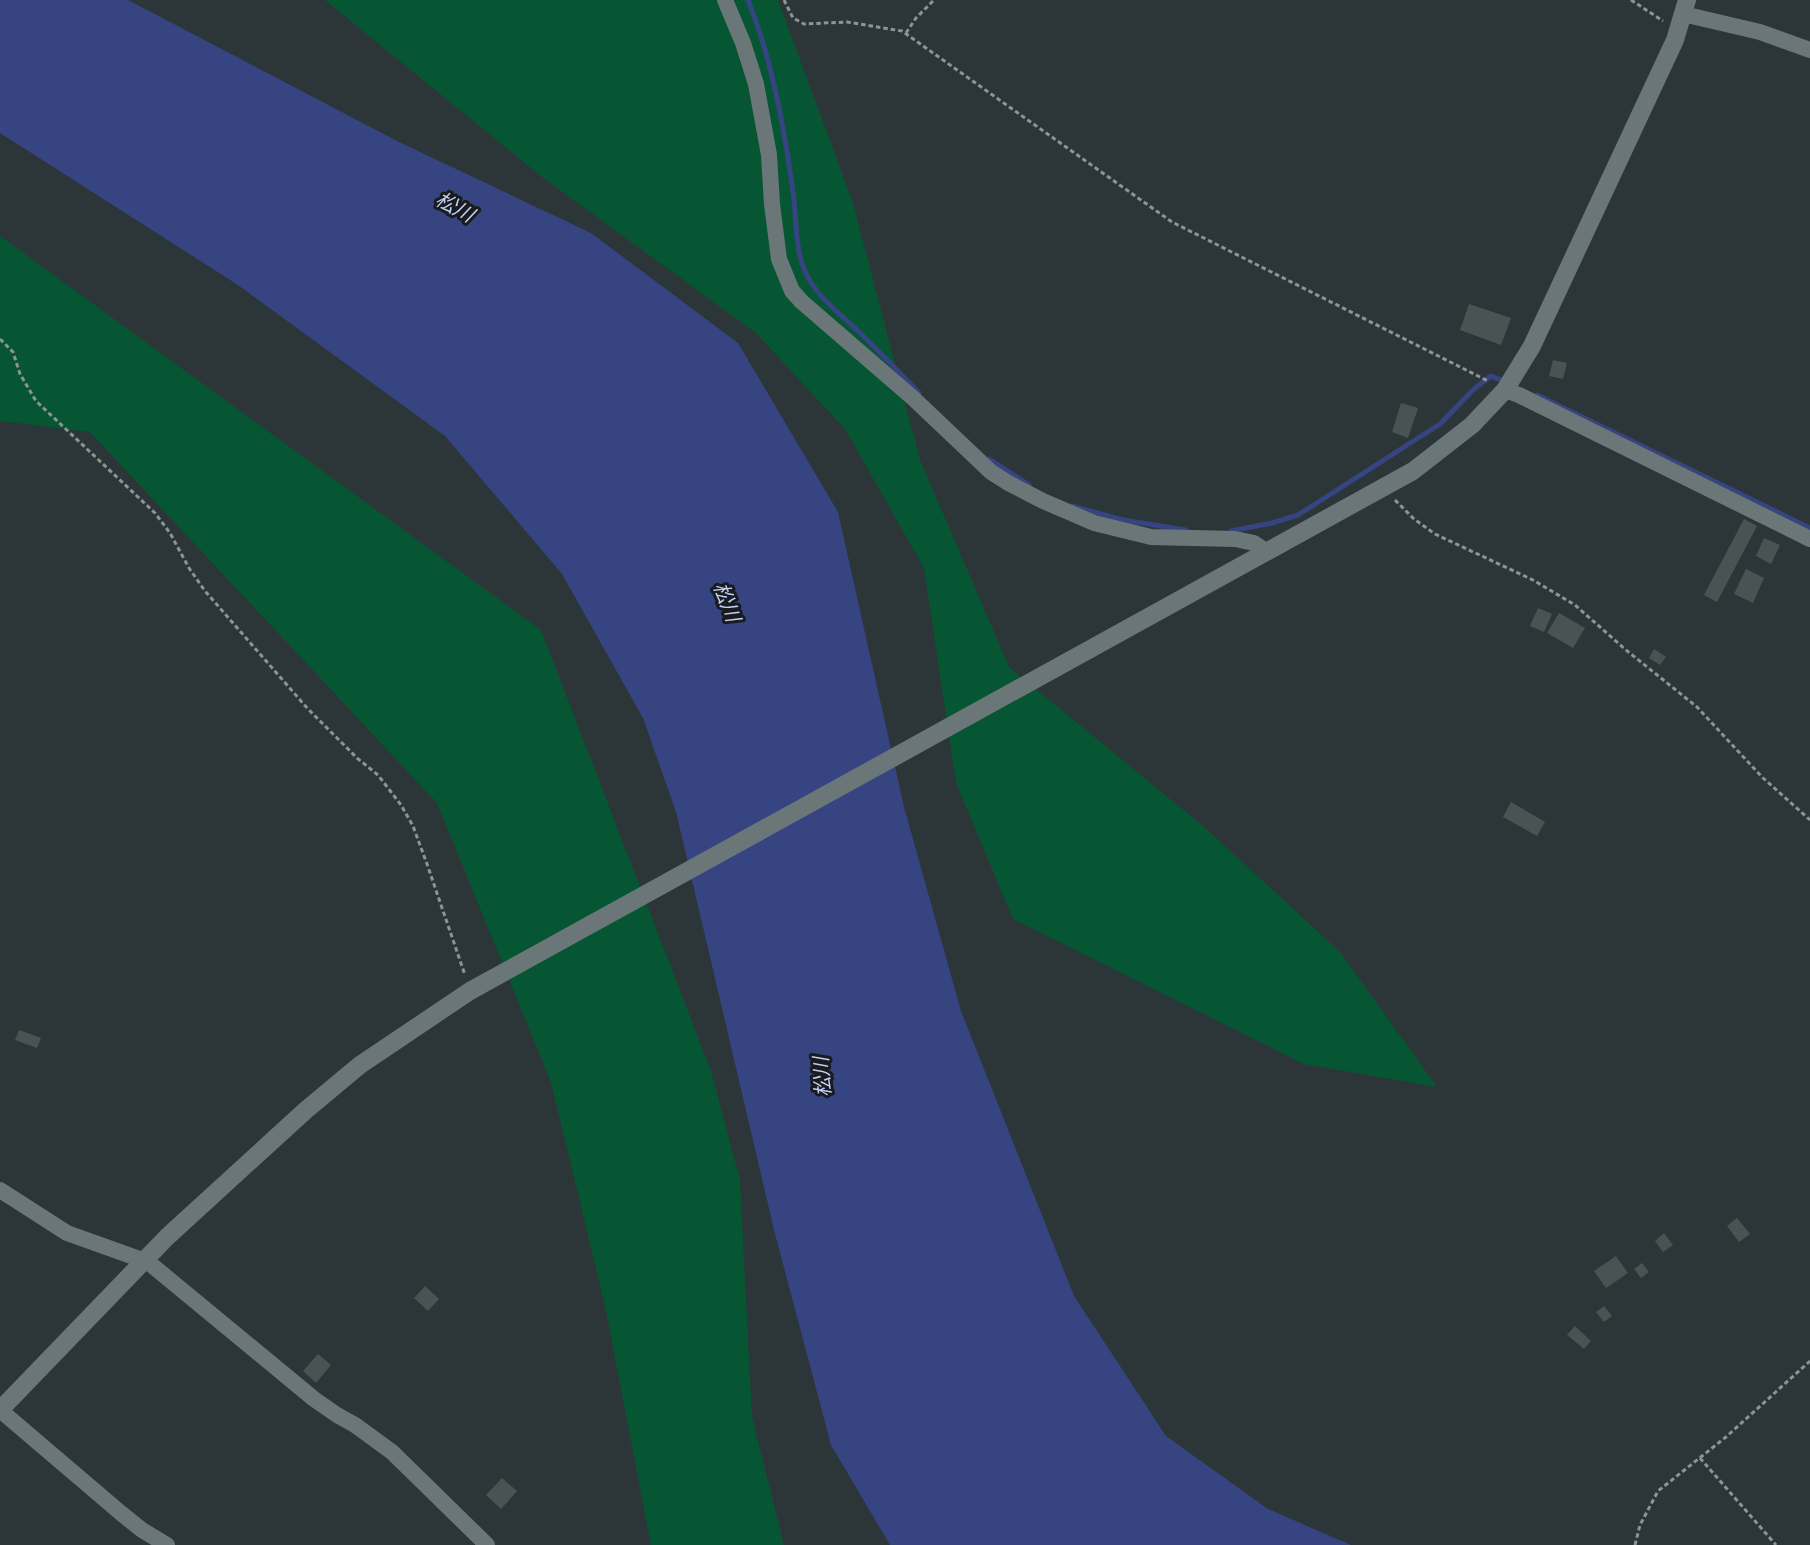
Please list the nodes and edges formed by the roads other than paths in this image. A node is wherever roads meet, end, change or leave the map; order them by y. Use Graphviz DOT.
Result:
graph roads {
  1 [pos="725,0"];
  2 [pos="1683,14"];
  3 [pos="1810,50"];
  4 [pos="1505,390"];
  5 [pos="1810,538"];
  6 [pos="1267,552"];
  7 [pos="0,1190"];
  8 [pos="144,1261"];
  9 [pos="0,1410"];
  10 [pos="167,1545"];
  11 [pos="487,1545"];
  1 -- 6 [label="street"];
  2 -- 3 [label="street"];
  2 -- 4 [label="street"];
  4 -- 5 [label="street"];
  4 -- 6 [label="street"];
  6 -- 8 [label="street"];
  7 -- 8 [label="street"];
  8 -- 9 [label="street"];
  8 -- 11 [label="street"];
  9 -- 10 [label="street"];
}
